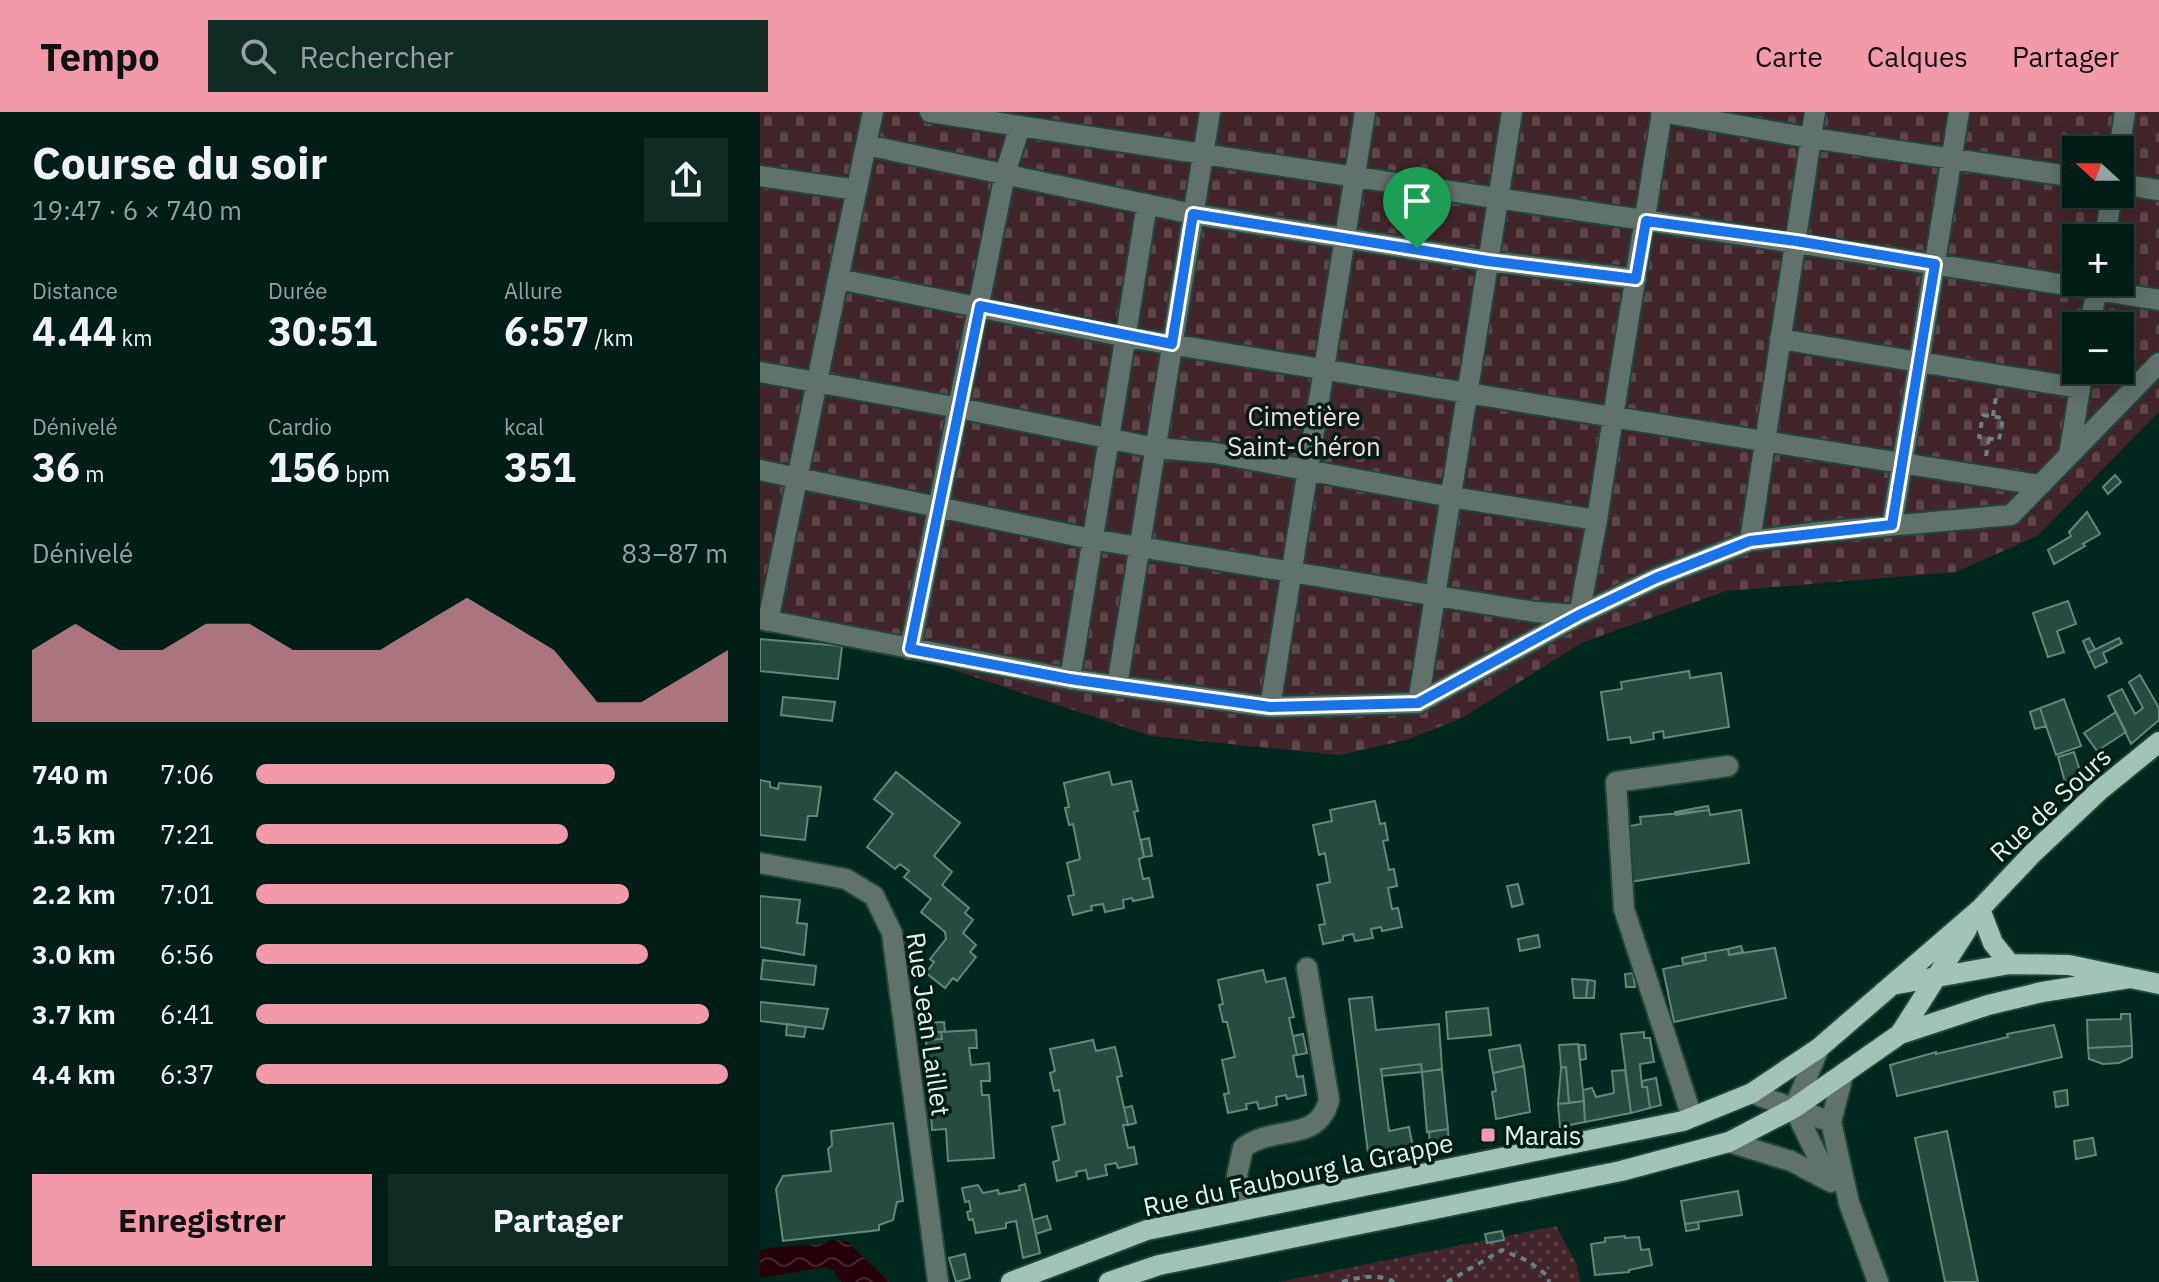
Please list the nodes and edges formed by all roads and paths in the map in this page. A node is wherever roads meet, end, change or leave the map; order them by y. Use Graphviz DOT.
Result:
graph roads {
  1 [pos="873,112"];
  2 [pos="930,112"];
  3 [pos="1210,112"];
  4 [pos="1365,112"];
  5 [pos="1512,112"];
  6 [pos="1661,112"];
  7 [pos="1815,112"];
  8 [pos="1959,112"];
  9 [pos="2125,112"];
  10 [pos="1020,126"];
  11 [pos="2121,136"];
  12 [pos="1811,138"];
  13 [pos="866,145"];
  14 [pos="1203,152"];
  15 [pos="1952,159"];
  16 [pos="1005,174"];
  17 [pos="2062,175"];
  18 [pos="760,176"];
  19 [pos="1356,176"];
  20 [pos="2134,186"];
  21 [pos="857,190"];
  22 [pos="2159,190"];
  23 [pos="1499,197"];
  24 [pos="1147,204"];
  25 [pos="1193,214"];
  26 [pos="1646,221"];
  27 [pos="1345,238"];
  28 [pos="1796,241"];
  29 [pos="1488,261"];
  30 [pos="1935,264"];
  31 [pos="838,279"];
  32 [pos="1636,279"];
  33 [pos="2062,281"];
  34 [pos="2134,294"];
  35 [pos="2159,300"];
  36 [pos="980,306"];
  37 [pos="1127,337"];
  38 [pos="1780,339"];
  39 [pos="1172,344"];
  40 [pos="1919,362"];
  41 [pos="2159,363"];
  42 [pos="1324,369"];
  43 [pos="760,372"];
  44 [pos="2062,377"];
  45 [pos="817,381"];
  46 [pos="2081,384"];
  47 [pos="1466,392"];
  48 [pos="959,408"];
  49 [pos="1613,417"];
  50 [pos="1979,437"];
  51 [pos="1109,440"];
  52 [pos="1765,443"];
  53 [pos="1156,448"];
  54 [pos="2069,455"];
  55 [pos="1902,463"];
  56 [pos="760,470"];
  57 [pos="1308,471"];
  58 [pos="797,477"];
  59 [pos="2040,485"];
  60 [pos="1451,497"];
  61 [pos="939,507"];
  62 [pos="1597,520"];
  63 [pos="1892,525"];
  64 [pos="1091,539"];
  65 [pos="1750,541"];
  66 [pos="1139,547"];
  67 [pos="1291,572"];
  68 [pos="1433,596"];
  69 [pos="1579,615"];
  70 [pos="764,620"];
  71 [pos="910,649"];
  72 [pos="1070,679"];
  73 [pos="1117,686"];
  74 [pos="1418,703"];
  75 [pos="1270,707"];
  76 [pos="2159,742"];
  77 [pos="1728,766"];
  78 [pos="760,863"];
  79 [pos="1980,909"];
  80 [pos="2010,964"];
  81 [pos="1307,968"];
  82 [pos="1936,978"];
  83 [pos="2130,978"];
  84 [pos="2159,984"];
  85 [pos="1892,985"];
  86 [pos="1900,1034"];
  87 [pos="1819,1048"];
  88 [pos="1843,1075"];
  89 [pos="1752,1093"];
  90 [pos="1794,1108"];
  91 [pos="1692,1117"];
  92 [pos="1831,1122"];
  93 [pos="1729,1142"];
  94 [pos="1828,1178"];
  95 [pos="1849,1203"];
  96 [pos="1246,1210"];
  97 [pos="938,1282"];
  98 [pos="1011,1282"];
  99 [pos="1109,1282"];
  100 [pos="1342,1282"];
  101 [pos="1394,1282"];
  102 [pos="1447,1282"];
  103 [pos="1549,1282"];
  104 [pos="1878,1282"];
  1 -- 13 [label="street"];
  2 -- 10 [label="street"];
  3 -- 14 [label="street"];
  4 -- 19 [label="street"];
  5 -- 23 [label="street"];
  6 -- 12 [label="street"];
  6 -- 26 [label="street"];
  7 -- 12 [label="street"];
  8 -- 15 [label="street"];
  9 -- 11 [label="street"];
  10 -- 14 [label="street"];
  10 -- 16 [label="street"];
  12 -- 15 [label="street"];
  12 -- 28 [label="street"];
  13 -- 16 [label="street"];
  13 -- 21 [label="street"];
  14 -- 19 [label="street"];
  14 -- 25 [label="street"];
  15 -- 17 [label="street"];
  15 -- 30 [label="street"];
  16 -- 24 [label="street"];
  16 -- 36 [label="street"];
  18 -- 21 [label="street"];
  19 -- 23 [label="street"];
  19 -- 27 [label="street"];
  20 -- 22 [label="street"];
  21 -- 31 [label="street"];
  23 -- 26 [label="street"];
  23 -- 29 [label="street"];
  24 -- 25 [label="street"];
  24 -- 37 [label="street"];
  25 -- 27 [label="street"];
  25 -- 39 [label="street"];
  26 -- 28 [label="street"];
  26 -- 32 [label="street"];
  27 -- 29 [label="street"];
  27 -- 42 [label="street"];
  28 -- 30 [label="street"];
  28 -- 38 [label="street"];
  29 -- 32 [label="street"];
  29 -- 47 [label="street"];
  30 -- 33 [label="street"];
  30 -- 40 [label="street"];
  31 -- 36 [label="street"];
  31 -- 45 [label="street"];
  32 -- 49 [label="street"];
  34 -- 35 [label="street"];
  36 -- 37 [label="street"];
  36 -- 48 [label="street"];
  37 -- 39 [label="street"];
  37 -- 51 [label="street"];
  38 -- 40 [label="street"];
  38 -- 52 [label="street"];
  39 -- 42 [label="street"];
  39 -- 53 [label="street"];
  40 -- 44 [label="street"];
  40 -- 55 [label="street"];
  41 -- 54 [label="street"];
  42 -- 47 [label="street"];
  42 -- 57 [label="street"];
  43 -- 45 [label="street"];
  45 -- 48 [label="street"];
  45 -- 58 [label="street"];
  46 -- 54 [label="street"];
  47 -- 49 [label="street"];
  47 -- 60 [label="street"];
  48 -- 51 [label="street"];
  48 -- 61 [label="street"];
  49 -- 52 [label="street"];
  49 -- 62 [label="street"];
  50 -- 50 [label="path"];
  51 -- 53 [label="street"];
  51 -- 64 [label="street"];
  52 -- 55 [label="street"];
  52 -- 65 [label="street"];
  53 -- 57 [label="street"];
  53 -- 66 [label="street"];
  54 -- 59 [label="street"];
  55 -- 59 [label="street"];
  55 -- 63 [label="street"];
  56 -- 58 [label="street"];
  57 -- 60 [label="street"];
  57 -- 67 [label="street"];
  58 -- 61 [label="street"];
  58 -- 70 [label="street"];
  59 -- 63 [label="street"];
  60 -- 62 [label="street"];
  60 -- 68 [label="street"];
  61 -- 64 [label="street"];
  61 -- 71 [label="street"];
  62 -- 69 [label="street"];
  63 -- 65 [label="street"];
  64 -- 66 [label="street"];
  64 -- 72 [label="street"];
  65 -- 69 [label="street"];
  66 -- 67 [label="street"];
  66 -- 73 [label="street"];
  67 -- 68 [label="street"];
  67 -- 75 [label="street"];
  68 -- 69 [label="street"];
  68 -- 74 [label="street"];
  69 -- 74 [label="street"];
  70 -- 71 [label="street"];
  71 -- 72 [label="street"];
  72 -- 73 [label="street"];
  73 -- 75 [label="street"];
  74 -- 75 [label="street"];
  76 -- 79 [label="main road, Rue de Sours"];
  77 -- 91 [label="street"];
  78 -- 97 [label="street, Rue Jean Laillet"];
  79 -- 80 [label="main road"];
  79 -- 82 [label="main road, Rue de Sours"];
  79 -- 85 [label="main road, Rue de Sours"];
  80 -- 82 [label="main road"];
  80 -- 83 [label="main road"];
  81 -- 96 [label="street"];
  82 -- 85 [label="main road"];
  82 -- 86 [label="main road, Rue de Sours"];
  83 -- 84 [label="main road"];
  83 -- 86 [label="main road"];
  85 -- 87 [label="main road, Rue du Faubourg la Grappe"];
  86 -- 88 [label="main road"];
  87 -- 89 [label="main road, Rue du Faubourg la Grappe"];
  87 -- 90 [label="street"];
  88 -- 90 [label="main road"];
  88 -- 92 [label="street"];
  89 -- 90 [label="street"];
  89 -- 91 [label="main road, Rue du Faubourg la Grappe"];
  90 -- 92 [label="street"];
  90 -- 93 [label="main road"];
  90 -- 94 [label="street"];
  91 -- 96 [label="main road, Rue du Faubourg la Grappe"];
  92 -- 95 [label="street"];
  93 -- 94 [label="street"];
  93 -- 99 [label="main road"];
  94 -- 95 [label="street"];
  95 -- 104 [label="street"];
  96 -- 98 [label="main road, Rue du Faubourg la Grappe"];
  100 -- 101 [label="path"];
  102 -- 103 [label="path"];
}
